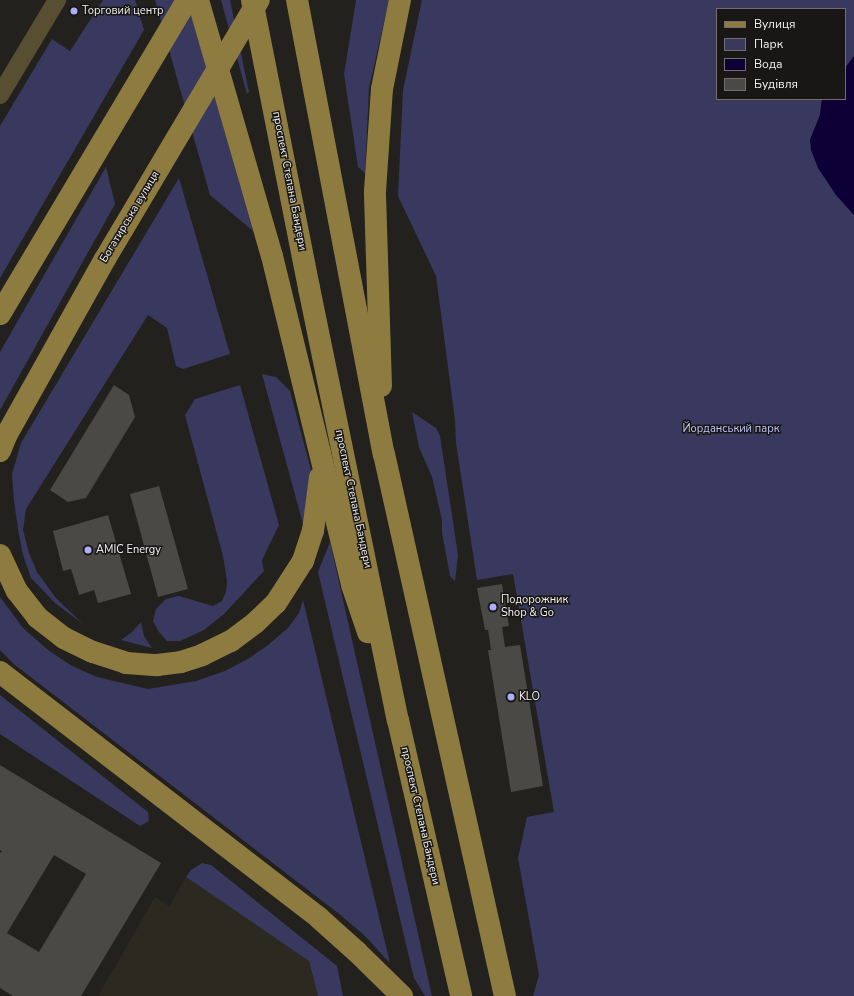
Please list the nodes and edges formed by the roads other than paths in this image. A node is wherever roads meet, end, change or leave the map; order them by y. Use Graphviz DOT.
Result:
graph roads {
  1 [pos="57,0"];
  2 [pos="187,0"];
  3 [pos="198,0"];
  4 [pos="252,0"];
  5 [pos="258,0"];
  6 [pos="297,0"];
  7 [pos="400,0"];
  8 [pos="0,95"];
  9 [pos="0,314"];
  10 [pos="3,443"];
  11 [pos="384,454"];
  12 [pos="321,460"];
  13 [pos="0,555"];
  14 [pos="0,672"];
  15 [pos="398,720"];
  16 [pos="402,996"];
  17 [pos="461,996"];
  18 [pos="505,996"];
  1 -- 8 [label="street"];
  2 -- 9 [label="main road"];
  3 -- 12 [label="main road"];
  4 -- 15 [label="main road, проспект Степана Бандери"];
  5 -- 10 [label="main road, Богатирська вулиця, bridge"];
  6 -- 11 [label="main road"];
  7 -- 11 [label="main road"];
  11 -- 18 [label="main road"];
  12 -- 13 [label="main road"];
  12 -- 15 [label="main road"];
  14 -- 16 [label="main road"];
  15 -- 17 [label="main road, проспект Степана Бандери"];
}
